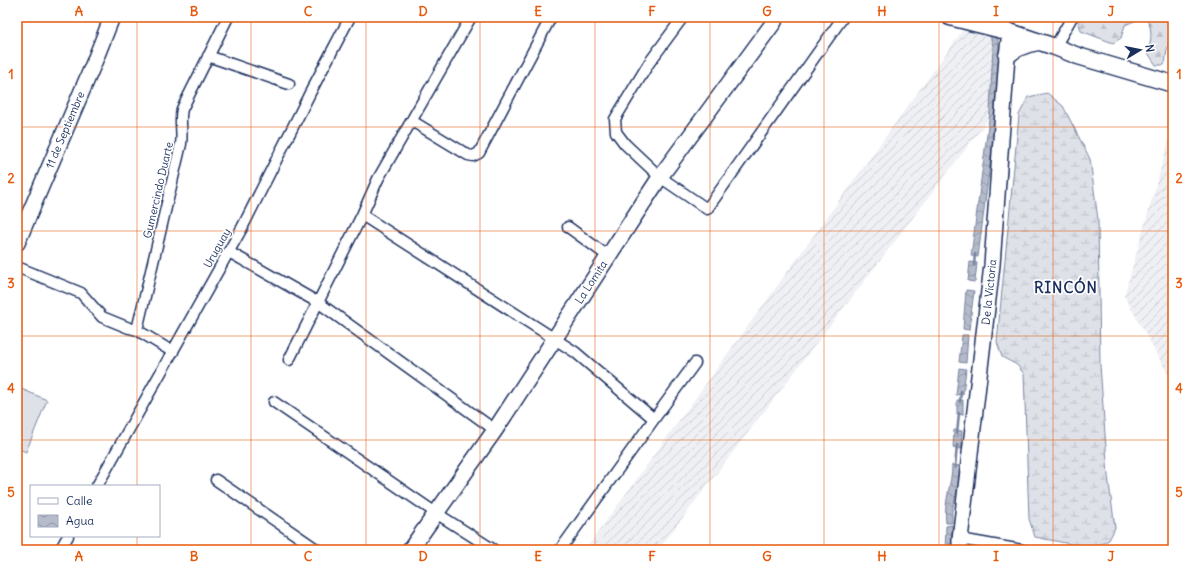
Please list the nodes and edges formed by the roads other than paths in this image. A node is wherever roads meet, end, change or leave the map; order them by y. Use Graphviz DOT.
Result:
graph roads {
  1 [pos="112,17"];
  2 [pos="228,17"];
  3 [pos="350,17"];
  4 [pos="471,17"];
  5 [pos="550,17"];
  6 [pos="683,17"];
  7 [pos="776,17"];
  8 [pos="843,17"];
  9 [pos="950,17"];
  10 [pos="1072,17"];
  11 [pos="1010,32"];
  12 [pos="1038,42"];
  13 [pos="1055,47"];
  14 [pos="208,56"];
  15 [pos="1007,56"];
  16 [pos="289,84"];
  17 [pos="1173,84"];
  18 [pos="412,121"];
  19 [pos="660,177"];
  20 [pos="362,215"];
  21 [pos="568,227"];
  22 [pos="17,243"];
  23 [pos="229,252"];
  24 [pos="608,256"];
  25 [pos="17,267"];
  26 [pos="318,304"];
  27 [pos="137,330"];
  28 [pos="554,339"];
  29 [pos="172,352"];
  30 [pos="289,360"];
  31 [pos="695,362"];
  32 [pos="274,402"];
  33 [pos="654,419"];
  34 [pos="495,430"];
  35 [pos="216,480"];
  36 [pos="98,485"];
  37 [pos="436,512"];
  38 [pos="67,537"];
  39 [pos="960,545"];
  40 [pos="60,550"];
  41 [pos="318,550"];
  42 [pos="410,550"];
  43 [pos="494,550"];
  44 [pos="560,550"];
  45 [pos="1022,550"];
  1 -- 22 [label="main road, 11 de Septiembre"];
  2 -- 14 [label="street, Gumercindo Duarte"];
  3 -- 23 [label="street, Uruguay"];
  4 -- 18 [label="street"];
  5 -- 18 [label="street"];
  6 -- 19 [label="street"];
  7 -- 19 [label="main road, La Lomita"];
  8 -- 19 [label="street"];
  9 -- 11 [label="main road"];
  10 -- 13 [label="street"];
  11 -- 12 [label="main road"];
  11 -- 15 [label="main road, De la Victoria"];
  12 -- 13 [label="main road"];
  12 -- 15 [label="main road"];
  13 -- 17 [label="main road"];
  14 -- 16 [label="street"];
  14 -- 27 [label="street, Gumercindo Duarte"];
  15 -- 39 [label="main road, De la Victoria"];
  18 -- 20 [label="street"];
  19 -- 24 [label="main road, La Lomita"];
  20 -- 26 [label="street"];
  20 -- 28 [label="street"];
  21 -- 24 [label="street"];
  23 -- 26 [label="street"];
  23 -- 29 [label="street, Uruguay"];
  24 -- 28 [label="main road, La Lomita"];
  25 -- 27 [label="street"];
  26 -- 30 [label="street"];
  26 -- 34 [label="street"];
  27 -- 29 [label="street"];
  28 -- 33 [label="street"];
  28 -- 34 [label="main road, La Lomita"];
  29 -- 36 [label="street, Uruguay"];
  31 -- 33 [label="street"];
  32 -- 37 [label="street"];
  33 -- 44 [label="street"];
  34 -- 37 [label="main road, La Lomita"];
  35 -- 41 [label="street"];
  37 -- 42 [label="main road, La Lomita"];
  37 -- 43 [label="street"];
  38 -- 40 [label="street"];
  39 -- 45 [label="street"];
}
